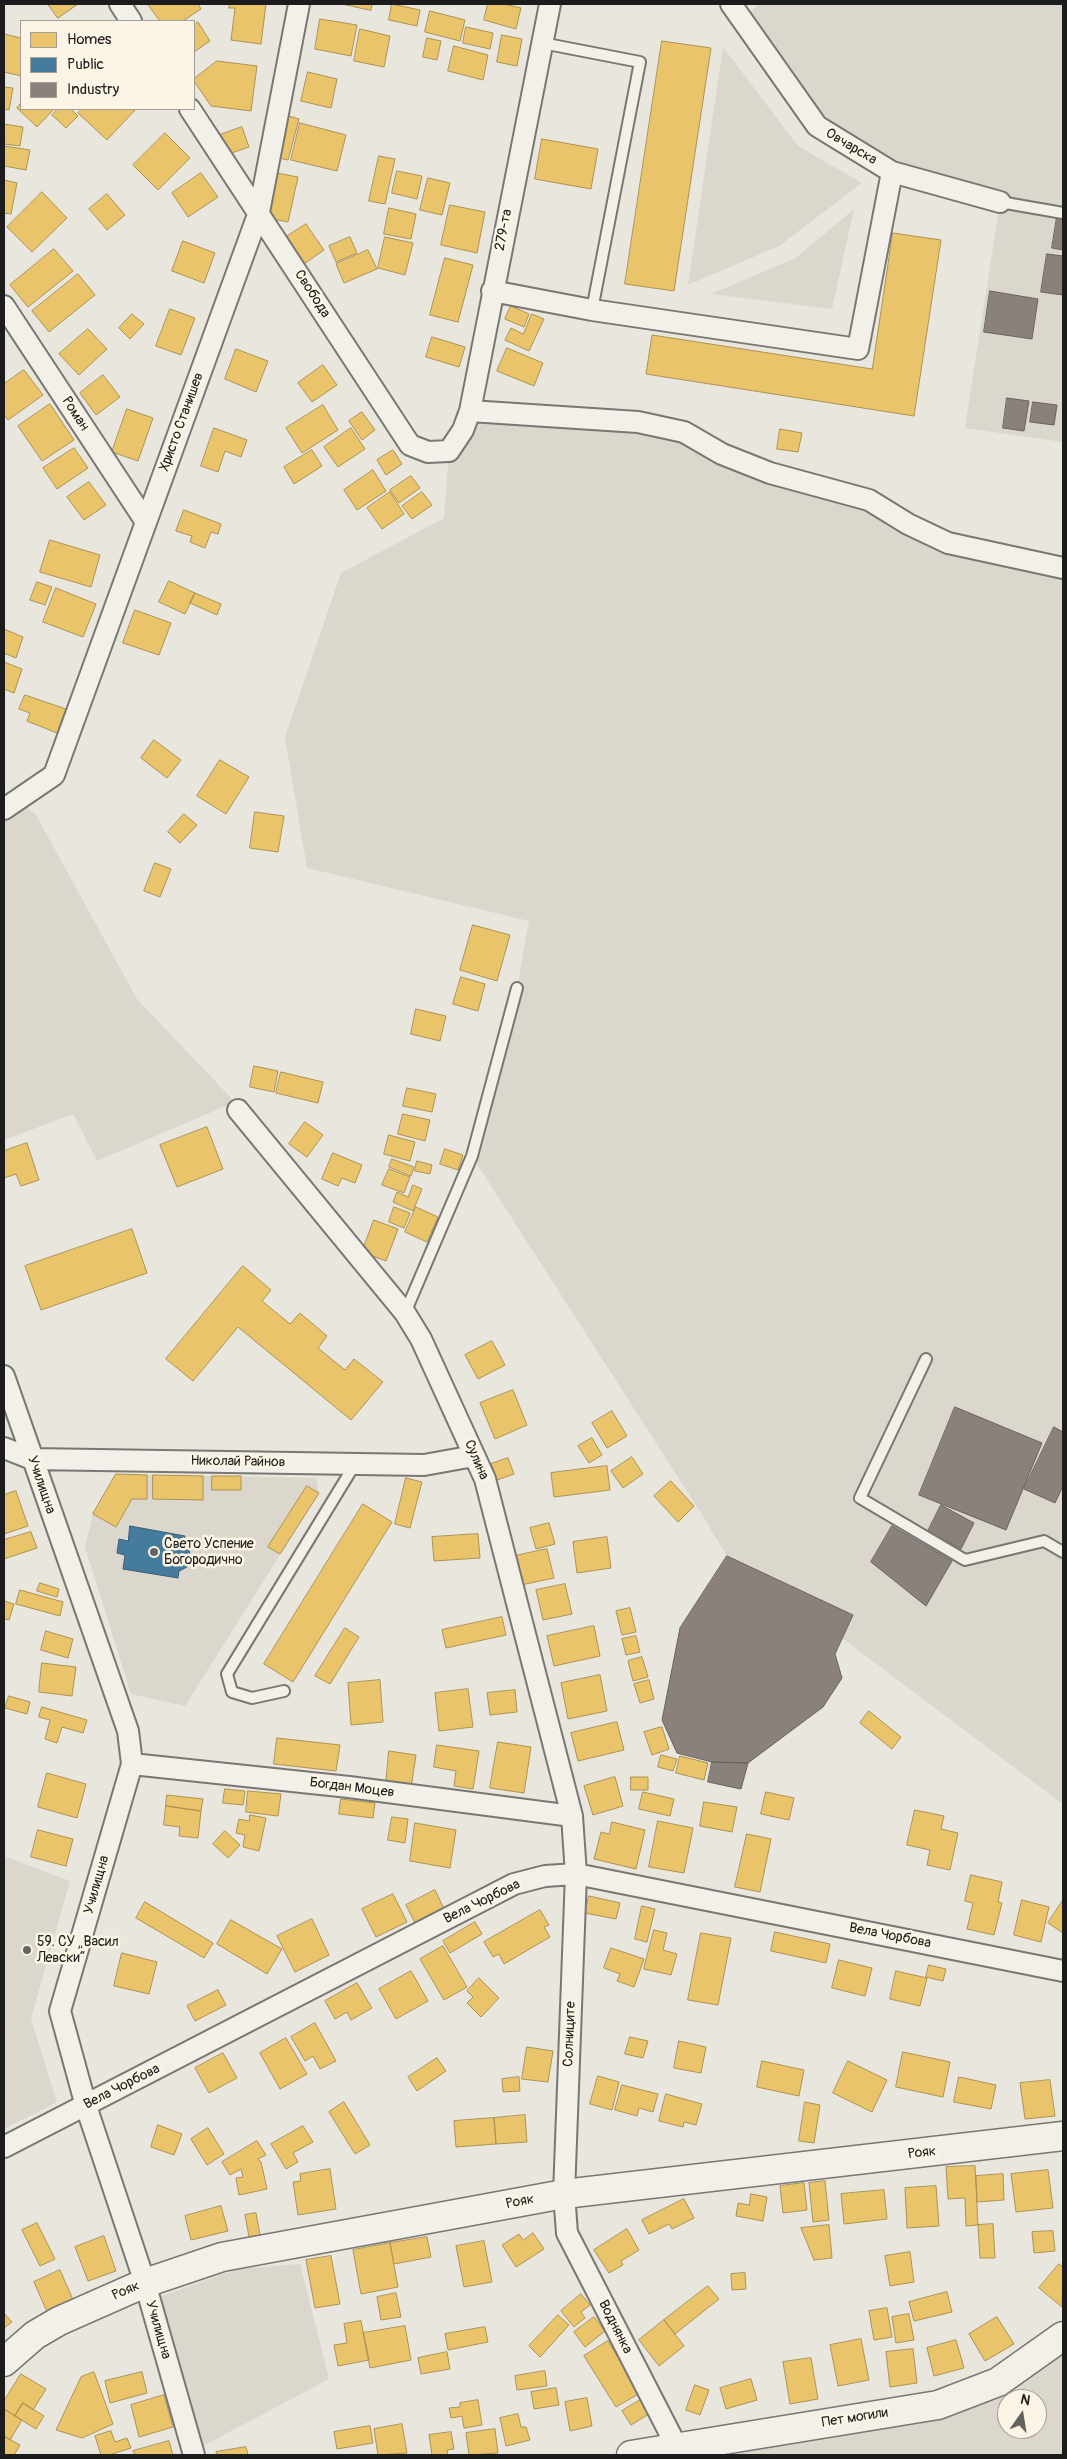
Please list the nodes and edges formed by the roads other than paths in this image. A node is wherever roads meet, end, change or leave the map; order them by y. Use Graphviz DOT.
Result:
graph roads {
  1 [pos="120,4"];
  2 [pos="299,4"];
  3 [pos="550,4"];
  4 [pos="731,4"];
  5 [pos="130,20"];
  6 [pos="542,43"];
  7 [pos="191,110"];
  8 [pos="892,172"];
  9 [pos="1000,202"];
  10 [pos="259,212"];
  11 [pos="1063,213"];
  12 [pos="492,291"];
  13 [pos="4,306"];
  14 [pos="592,310"];
  15 [pos="470,411"];
  16 [pos="449,451"];
  17 [pos="146,522"];
  18 [pos="1063,568"];
  19 [pos="4,809"];
  20 [pos="517,988"];
  21 [pos="238,1110"];
  22 [pos="405,1313"];
  23 [pos="926,1360"];
  24 [pos="4,1376"];
  25 [pos="4,1448"];
  26 [pos="474,1456"];
  27 [pos="32,1459"];
  28 [pos="355,1464"];
  29 [pos="1063,1552"];
  30 [pos="284,1691"];
  31 [pos="132,1764"];
  32 [pos="572,1816"];
  33 [pos="576,1874"];
  34 [pos="1063,1971"];
  35 [pos="86,2106"];
  36 [pos="1063,2136"];
  37 [pos="4,2147"];
  38 [pos="564,2194"];
  39 [pos="145,2283"];
  40 [pos="1063,2336"];
  41 [pos="4,2362"];
  42 [pos="679,2451"];
  43 [pos="194,2455"];
  44 [pos="631,2455"];
  1 -- 5 [label="street"];
  2 -- 10 [label="street, Христо Станишев"];
  3 -- 6 [label="street, 279-та"];
  4 -- 8 [label="street, Овчарска"];
  6 -- 12 [label="street, 279-та"];
  6 -- 14 [label="lane"];
  7 -- 10 [label="street, Свобода"];
  8 -- 9 [label="street, Овчарска"];
  8 -- 14 [label="street"];
  9 -- 11 [label="lane"];
  10 -- 16 [label="street, Свобода"];
  10 -- 17 [label="street, Христо Станишев"];
  12 -- 14 [label="street"];
  12 -- 15 [label="street, 279-та"];
  13 -- 17 [label="street, Роман"];
  15 -- 16 [label="street, 279-та"];
  15 -- 18 [label="street"];
  17 -- 19 [label="street, Христо Станишев"];
  20 -- 22 [label="lane"];
  21 -- 22 [label="street, Сулина"];
  22 -- 26 [label="street, Сулина"];
  23 -- 29 [label="lane"];
  24 -- 27 [label="street, Училищна"];
  25 -- 27 [label="street, Николай Райнов"];
  26 -- 28 [label="street, Николай Райнов"];
  26 -- 32 [label="street, Сулина"];
  27 -- 28 [label="street, Николай Райнов"];
  27 -- 31 [label="street, Училищна"];
  28 -- 30 [label="lane"];
  31 -- 32 [label="street, Богдан Моцев"];
  31 -- 35 [label="street, Училищна"];
  32 -- 33 [label="street, Сулина"];
  33 -- 34 [label="street, Вела Чорбова"];
  33 -- 35 [label="street, Вела Чорбова"];
  33 -- 38 [label="street, Солниците"];
  35 -- 37 [label="street, Вела Чорбова"];
  35 -- 39 [label="street, Училищна"];
  36 -- 38 [label="street, Рояк"];
  38 -- 39 [label="street, Рояк"];
  38 -- 42 [label="street, Воднянка"];
  39 -- 41 [label="street, Рояк"];
  39 -- 43 [label="street, Училищна"];
  40 -- 42 [label="street, Пет могили"];
  42 -- 44 [label="street, Пет могили"];
}
